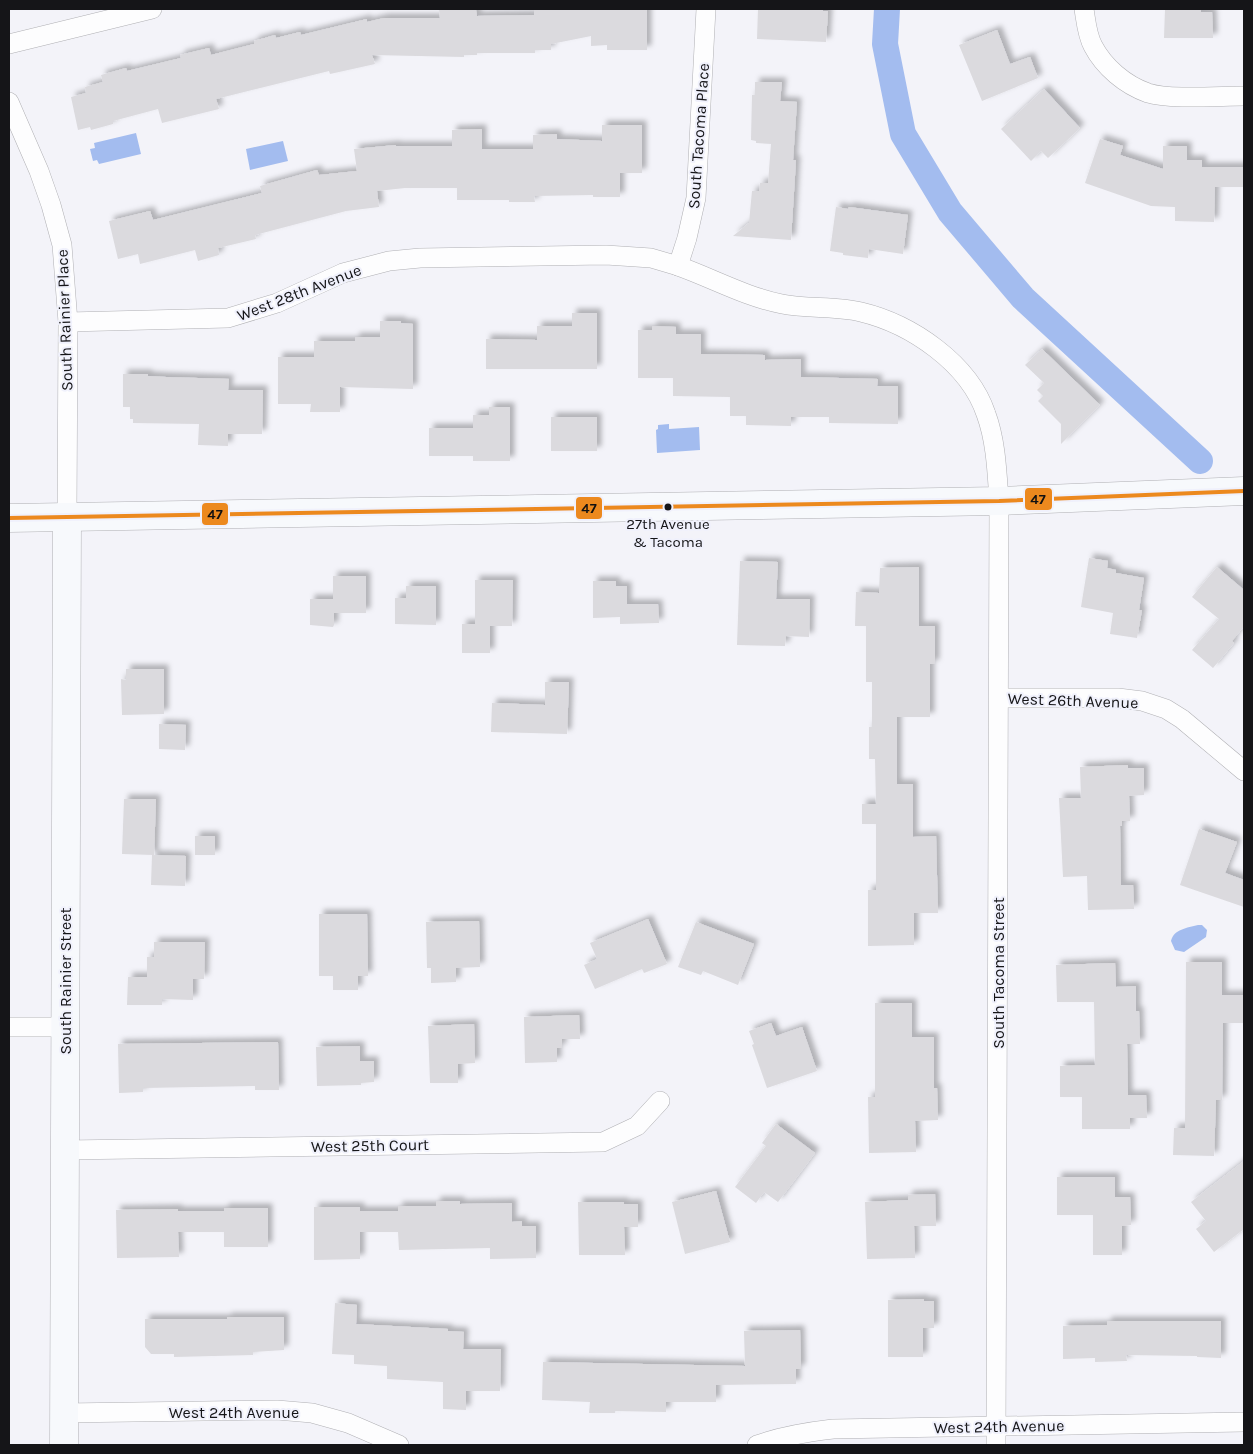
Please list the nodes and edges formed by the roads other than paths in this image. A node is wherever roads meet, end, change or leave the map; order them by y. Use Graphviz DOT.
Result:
graph roads {
  1 [pos="152,9"];
  2 [pos="706,9"];
  3 [pos="1084,9"];
  4 [pos="9,44"];
  5 [pos="1244,96"];
  6 [pos="9,102"];
  7 [pos="678,266"];
  8 [pos="68,322"];
  9 [pos="1244,491"];
  10 [pos="999,500"];
  11 [pos="67,517"];
  12 [pos="9,518"];
  13 [pos="999,698"];
  14 [pos="1244,771"];
  15 [pos="9,1027"];
  16 [pos="65,1027"];
  17 [pos="660,1101"];
  18 [pos="65,1150"];
  19 [pos="64,1413"];
  20 [pos="1244,1422"];
  21 [pos="996,1426"];
  22 [pos="64,1445"];
  23 [pos="399,1445"];
  24 [pos="757,1445"];
  25 [pos="996,1445"];
  1 -- 4 [label="street"];
  2 -- 7 [label="street, South Tacoma Place"];
  3 -- 5 [label="street"];
  6 -- 8 [label="street, South Rainier Place"];
  7 -- 8 [label="street, West 28th Avenue"];
  7 -- 10 [label="street"];
  8 -- 11 [label="street, South Rainier Place"];
  9 -- 10 [label="main road"];
  10 -- 11 [label="main road"];
  10 -- 13 [label="street, South Tacoma Street"];
  11 -- 12 [label="main road"];
  11 -- 16 [label="main road, South Rainier Street"];
  13 -- 14 [label="street, West 26th Avenue"];
  13 -- 21 [label="street, South Tacoma Street"];
  15 -- 16 [label="street"];
  16 -- 18 [label="main road, South Rainier Street"];
  17 -- 18 [label="street, West 25th Court"];
  18 -- 19 [label="main road, South Rainier Street"];
  19 -- 22 [label="main road, South Rainier Street"];
  19 -- 23 [label="street, West 24th Avenue"];
  20 -- 21 [label="street, West 24th Avenue"];
  21 -- 24 [label="street, West 24th Avenue"];
  21 -- 25 [label="street, South Tacoma Street"];
}
